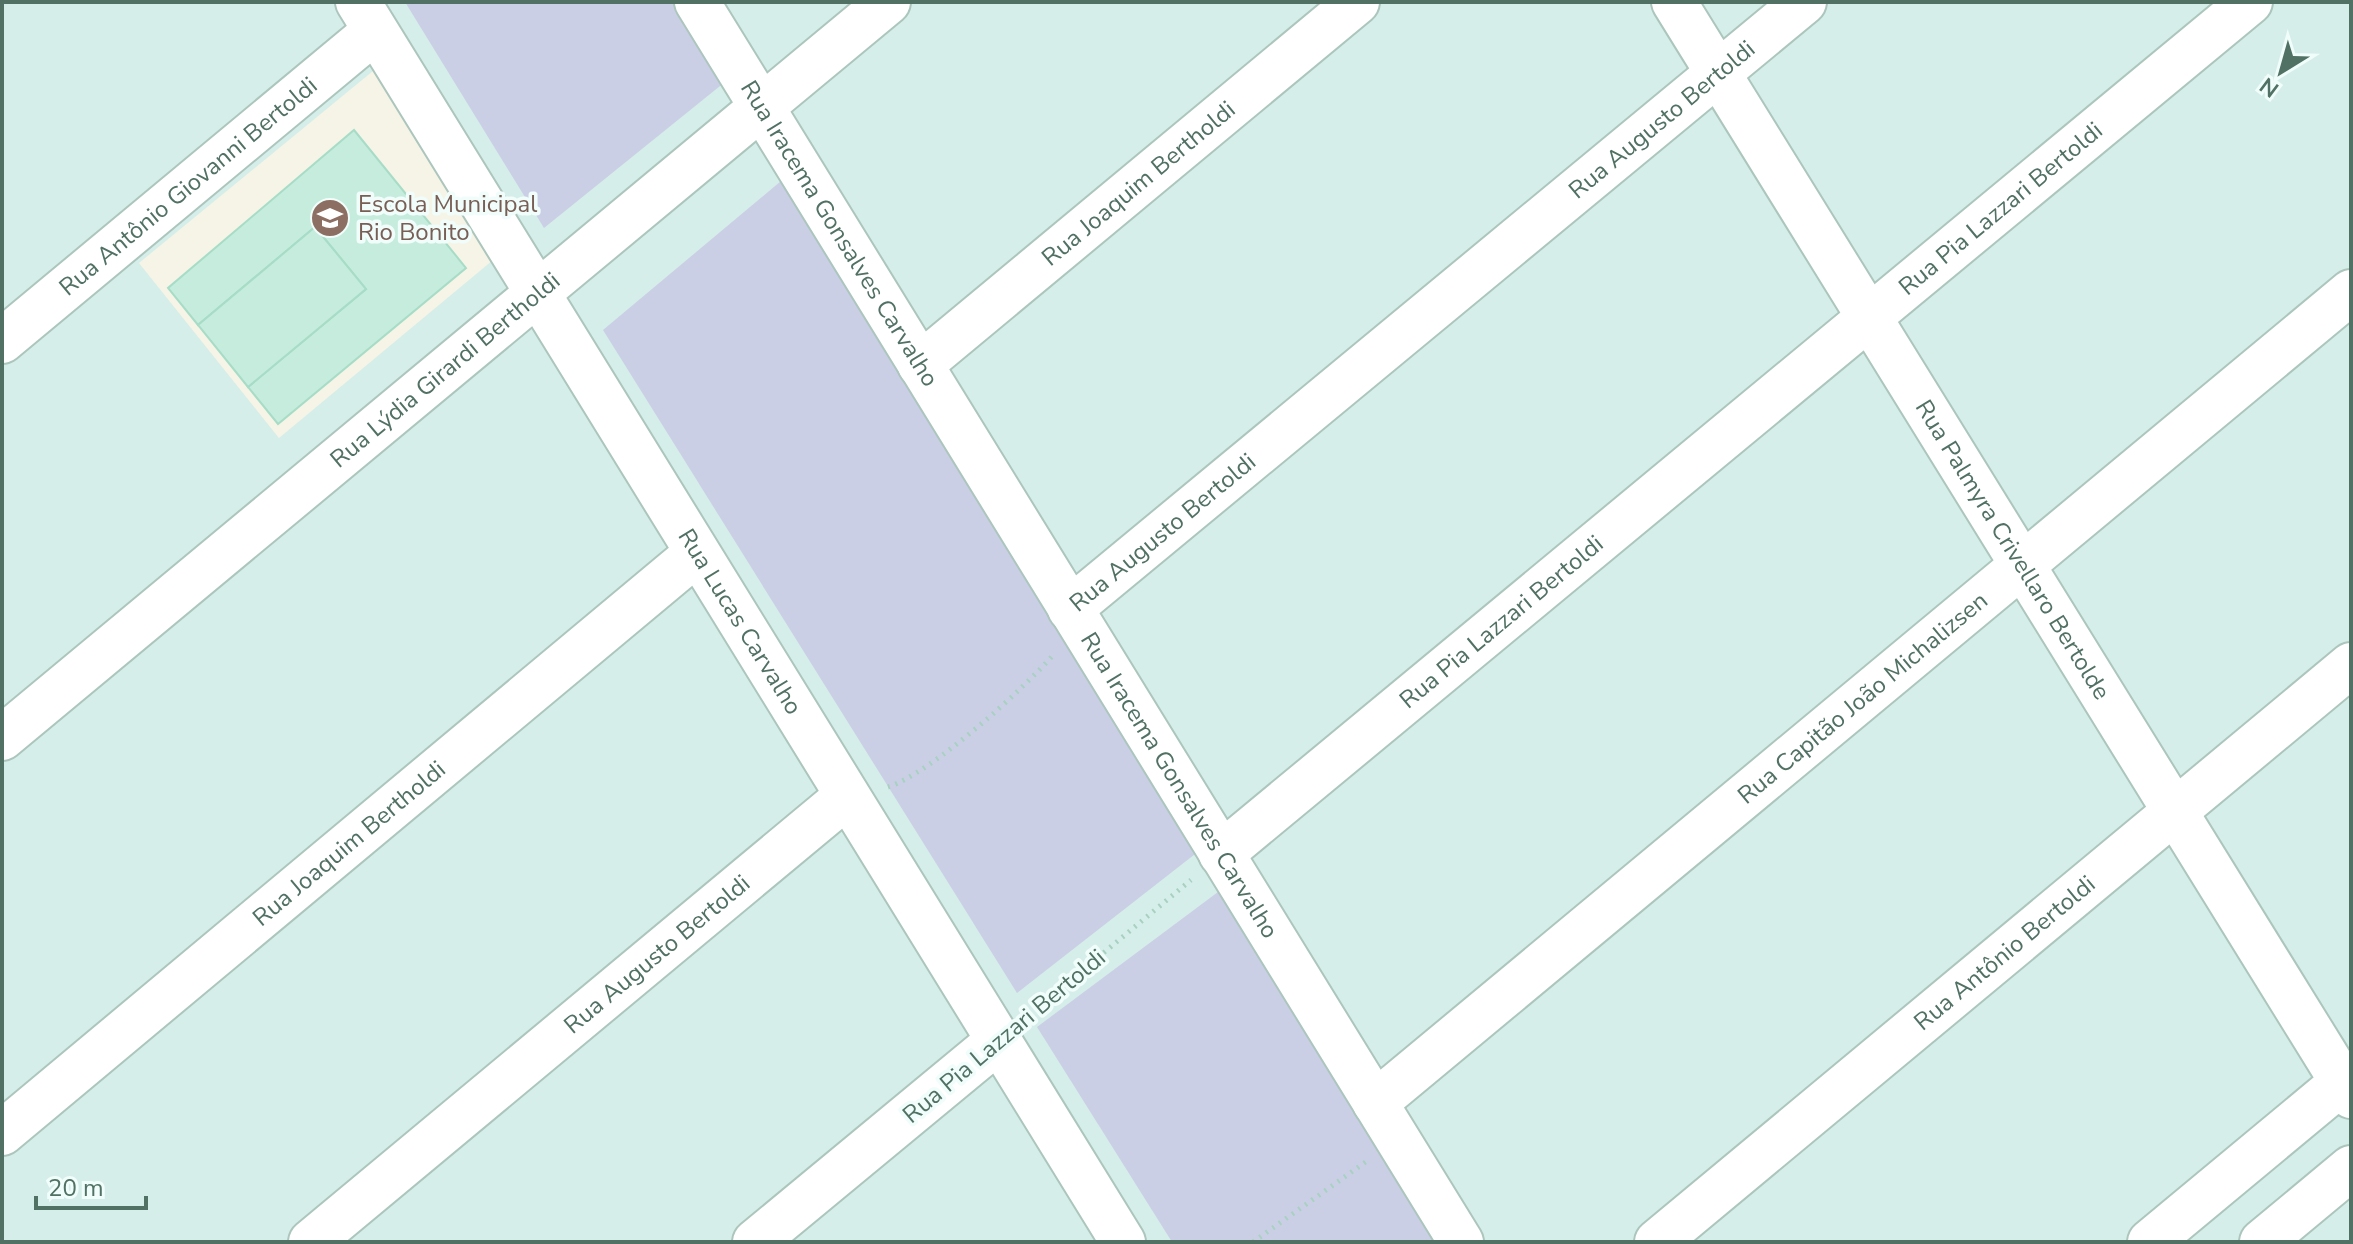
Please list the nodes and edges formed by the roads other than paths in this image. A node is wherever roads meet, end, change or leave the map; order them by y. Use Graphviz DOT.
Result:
graph roads {
  1 [pos="697,2"];
  2 [pos="888,2"];
  3 [pos="1357,2"];
  4 [pos="1674,2"];
  5 [pos="1804,2"];
  6 [pos="2250,2"];
  7 [pos="367,16"];
  8 [pos="1718,73"];
  9 [pos="761,107"];
  10 [pos="2351,292"];
  11 [pos="537,293"];
  12 [pos="1869,318"];
  13 [pos="2,341"];
  14 [pos="920,365"];
  15 [pos="697,553"];
  16 [pos="2022,566"];
  17 [pos="1070,609"];
  18 [pos="2351,665"];
  19 [pos="2,738"];
  20 [pos="847,796"];
  21 [pos="2175,812"];
  22 [pos="1221,854"];
  23 [pos="998,1041"];
  24 [pos="2348,1085"];
  25 [pos="1386,1121"];
  26 [pos="2,1133"];
  27 [pos="2351,1168"];
  28 [pos="311,1242"];
  29 [pos="755,1242"];
  30 [pos="1123,1242"];
  31 [pos="1461,1242"];
  32 [pos="1657,1242"];
  33 [pos="2150,1242"];
  34 [pos="2262,1242"];
  1 -- 9 [label="street, Rua Iracema Gonsalves Carvalho"];
  2 -- 9 [label="street, Rua Lýdia Girardi Bertholdi"];
  3 -- 14 [label="street, Rua Joaquim Bertholdi"];
  4 -- 8 [label="street, Rua Palmyra Crivellaro Bertolde"];
  5 -- 8 [label="street, Rua Augusto Bertoldi"];
  6 -- 12 [label="street, Rua Pia Lazzari Bertoldi"];
  7 -- 11 [label="street, Rua Lucas Carvalho"];
  7 -- 13 [label="street, Rua Antônio Giovanni Bertoldi"];
  8 -- 12 [label="street, Rua Palmyra Crivellaro Bertolde"];
  8 -- 17 [label="street, Rua Augusto Bertoldi"];
  9 -- 11 [label="street, Rua Lýdia Girardi Bertholdi"];
  9 -- 14 [label="street, Rua Iracema Gonsalves Carvalho"];
  10 -- 16 [label="street, Rua Capitão João Michalizsen"];
  11 -- 15 [label="street, Rua Lucas Carvalho"];
  11 -- 19 [label="street, Rua Lýdia Girardi Bertholdi"];
  12 -- 16 [label="street, Rua Palmyra Crivellaro Bertolde"];
  12 -- 22 [label="street, Rua Pia Lazzari Bertoldi"];
  14 -- 17 [label="street, Rua Iracema Gonsalves Carvalho"];
  15 -- 20 [label="street, Rua Lucas Carvalho"];
  15 -- 26 [label="street, Rua Joaquim Bertholdi"];
  16 -- 21 [label="street, Rua Palmyra Crivellaro Bertolde"];
  16 -- 25 [label="street, Rua Capitão João Michalizsen"];
  17 -- 22 [label="street, Rua Iracema Gonsalves Carvalho"];
  18 -- 21 [label="street, Rua Antônio Bertoldi"];
  20 -- 23 [label="street, Rua Lucas Carvalho"];
  20 -- 28 [label="street, Rua Augusto Bertoldi"];
  21 -- 24 [label="street, Rua Palmyra Crivellaro Bertolde"];
  21 -- 32 [label="street, Rua Antônio Bertoldi"];
  22 -- 25 [label="street, Rua Iracema Gonsalves Carvalho"];
  23 -- 29 [label="street, Rua Pia Lazzari Bertoldi"];
  23 -- 30 [label="street, Rua Lucas Carvalho"];
  24 -- 33 [label="street"];
  25 -- 31 [label="street, Rua Iracema Gonsalves Carvalho"];
  27 -- 34 [label="street"];
}
